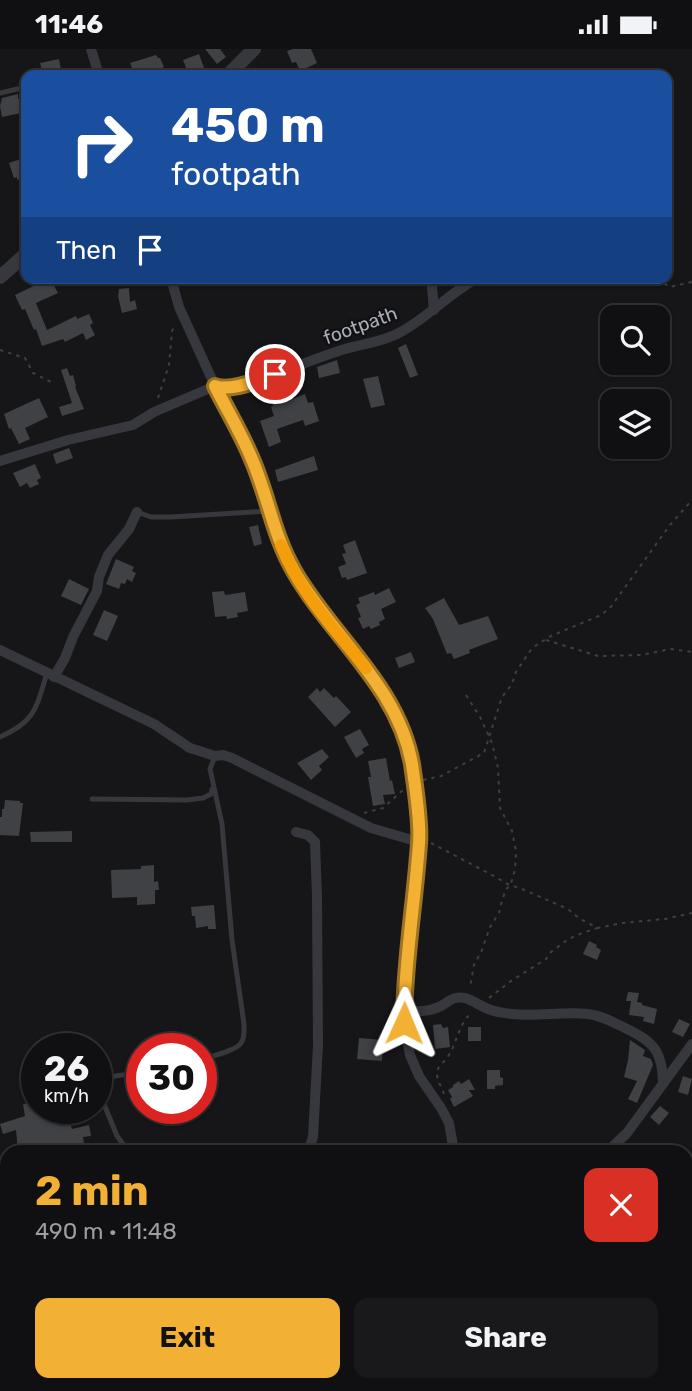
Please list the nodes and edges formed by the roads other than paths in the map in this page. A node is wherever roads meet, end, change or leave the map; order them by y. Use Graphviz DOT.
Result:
graph roads {
  1 [pos="91,49"];
  2 [pos="254,49"];
  3 [pos="97,70"];
  4 [pos="233,70"];
  5 [pos="21,88"];
  6 [pos="0,93"];
  7 [pos="21,258"];
  8 [pos="0,277"];
  9 [pos="172,284"];
  10 [pos="433,284"];
  11 [pos="465,284"];
  12 [pos="434,310"];
  13 [pos="215,386"];
  14 [pos="0,461"];
  15 [pos="269,511"];
  16 [pos="137,512"];
  17 [pos="0,650"];
  18 [pos="50,675"];
  19 [pos="0,737"];
  20 [pos="215,756"];
  21 [pos="213,787"];
  22 [pos="92,799"];
  23 [pos="296,832"];
  24 [pos="419,838"];
  25 [pos="404,1010"];
  26 [pos="692,1044"];
  27 [pos="217,1054"];
  28 [pos="126,1075"];
  29 [pos="663,1084"];
  30 [pos="124,1145"];
  31 [pos="310,1145"];
  32 [pos="453,1145"];
  33 [pos="614,1145"];
  1 -- 3 [label="street"];
  2 -- 4 [label="street"];
  5 -- 6 [label="lane"];
  7 -- 8 [label="street"];
  9 -- 13 [label="street"];
  10 -- 12 [label="street"];
  11 -- 12 [label="street, footpath"];
  12 -- 13 [label="street, footpath"];
  13 -- 14 [label="street, footpath"];
  13 -- 15 [label="street"];
  15 -- 16 [label="lane"];
  15 -- 24 [label="street"];
  16 -- 18 [label="street"];
  17 -- 18 [label="street"];
  18 -- 19 [label="lane"];
  18 -- 20 [label="street"];
  20 -- 21 [label="lane"];
  20 -- 24 [label="street"];
  21 -- 22 [label="lane"];
  21 -- 27 [label="lane"];
  23 -- 31 [label="street"];
  24 -- 25 [label="street"];
  25 -- 29 [label="street"];
  25 -- 32 [label="street"];
  26 -- 29 [label="street"];
  28 -- 30 [label="lane"];
  29 -- 33 [label="street"];
}
